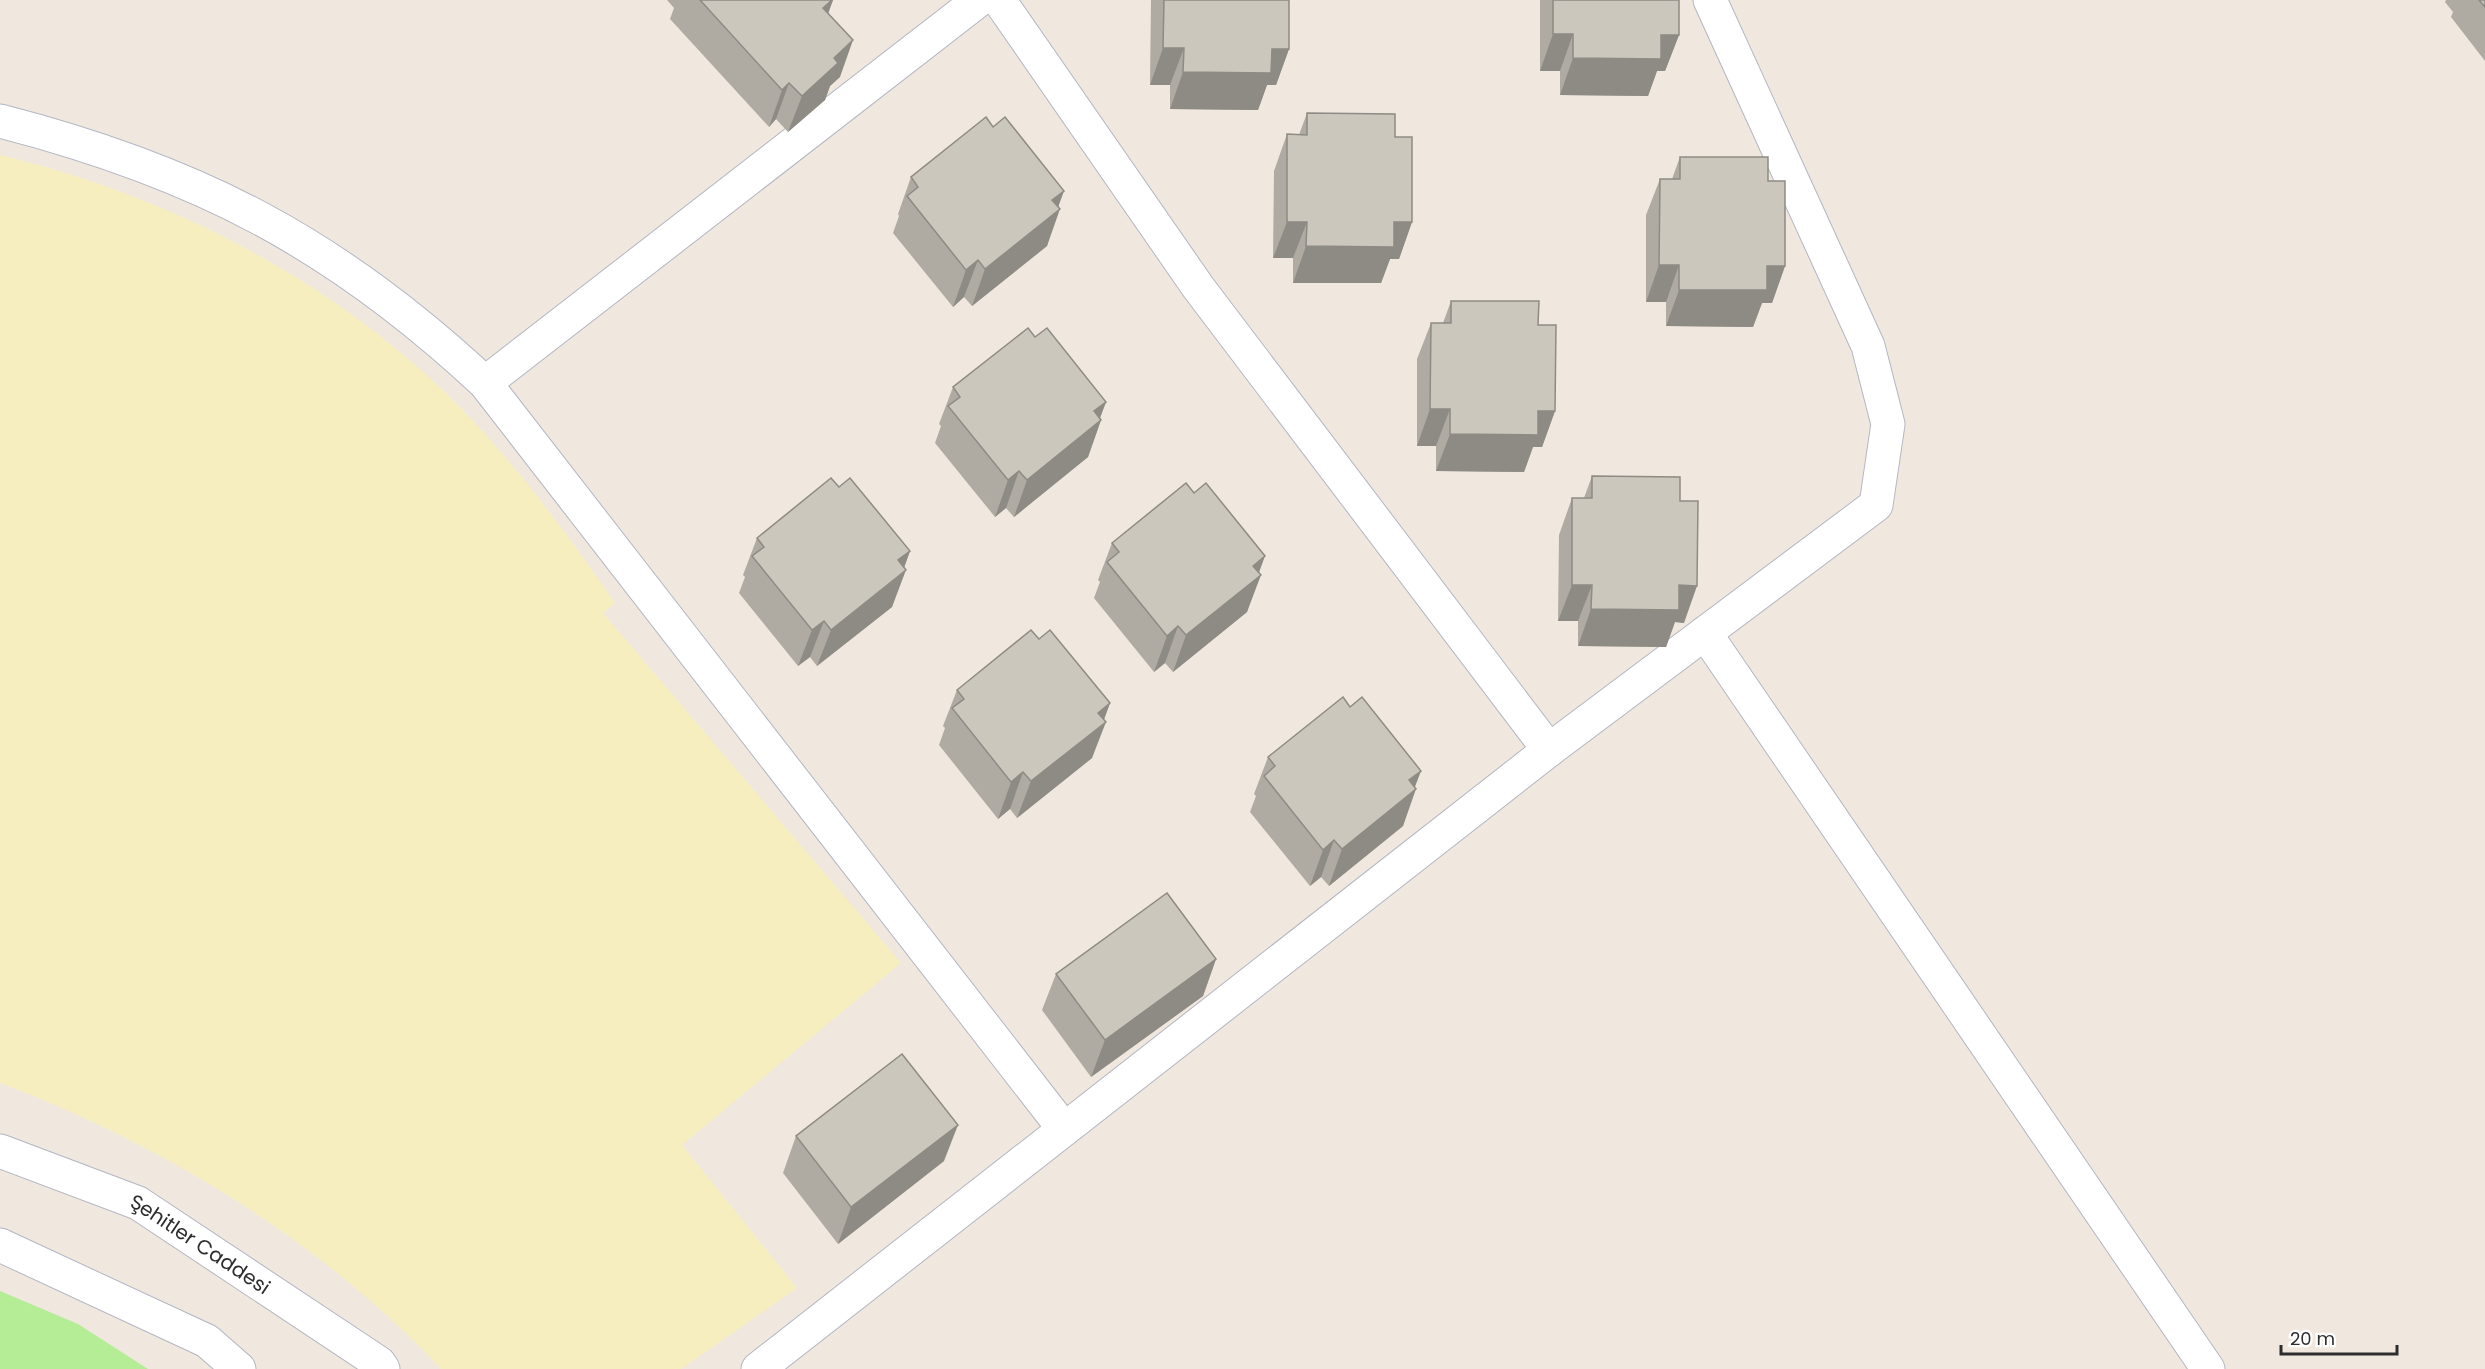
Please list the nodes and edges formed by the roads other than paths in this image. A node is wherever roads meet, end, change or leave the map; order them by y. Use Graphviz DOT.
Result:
graph roads {
  1 [pos="980,0"];
  2 [pos="999,0"];
  3 [pos="1710,0"];
  4 [pos="0,121"];
  5 [pos="485,383"];
  6 [pos="1705,633"];
  7 [pos="1549,750"];
  8 [pos="1064,1129"];
  9 [pos="0,1151"];
  10 [pos="0,1245"];
  11 [pos="239,1369"];
  12 [pos="383,1369"];
  13 [pos="758,1369"];
  14 [pos="2208,1369"];
  1 -- 5 [label="street"];
  2 -- 7 [label="street"];
  3 -- 6 [label="street"];
  4 -- 5 [label="street"];
  5 -- 8 [label="street"];
  6 -- 7 [label="street"];
  6 -- 14 [label="street"];
  7 -- 8 [label="street"];
  8 -- 13 [label="street"];
  9 -- 12 [label="street, Şehitler Caddesi"];
  10 -- 11 [label="street"];
}
